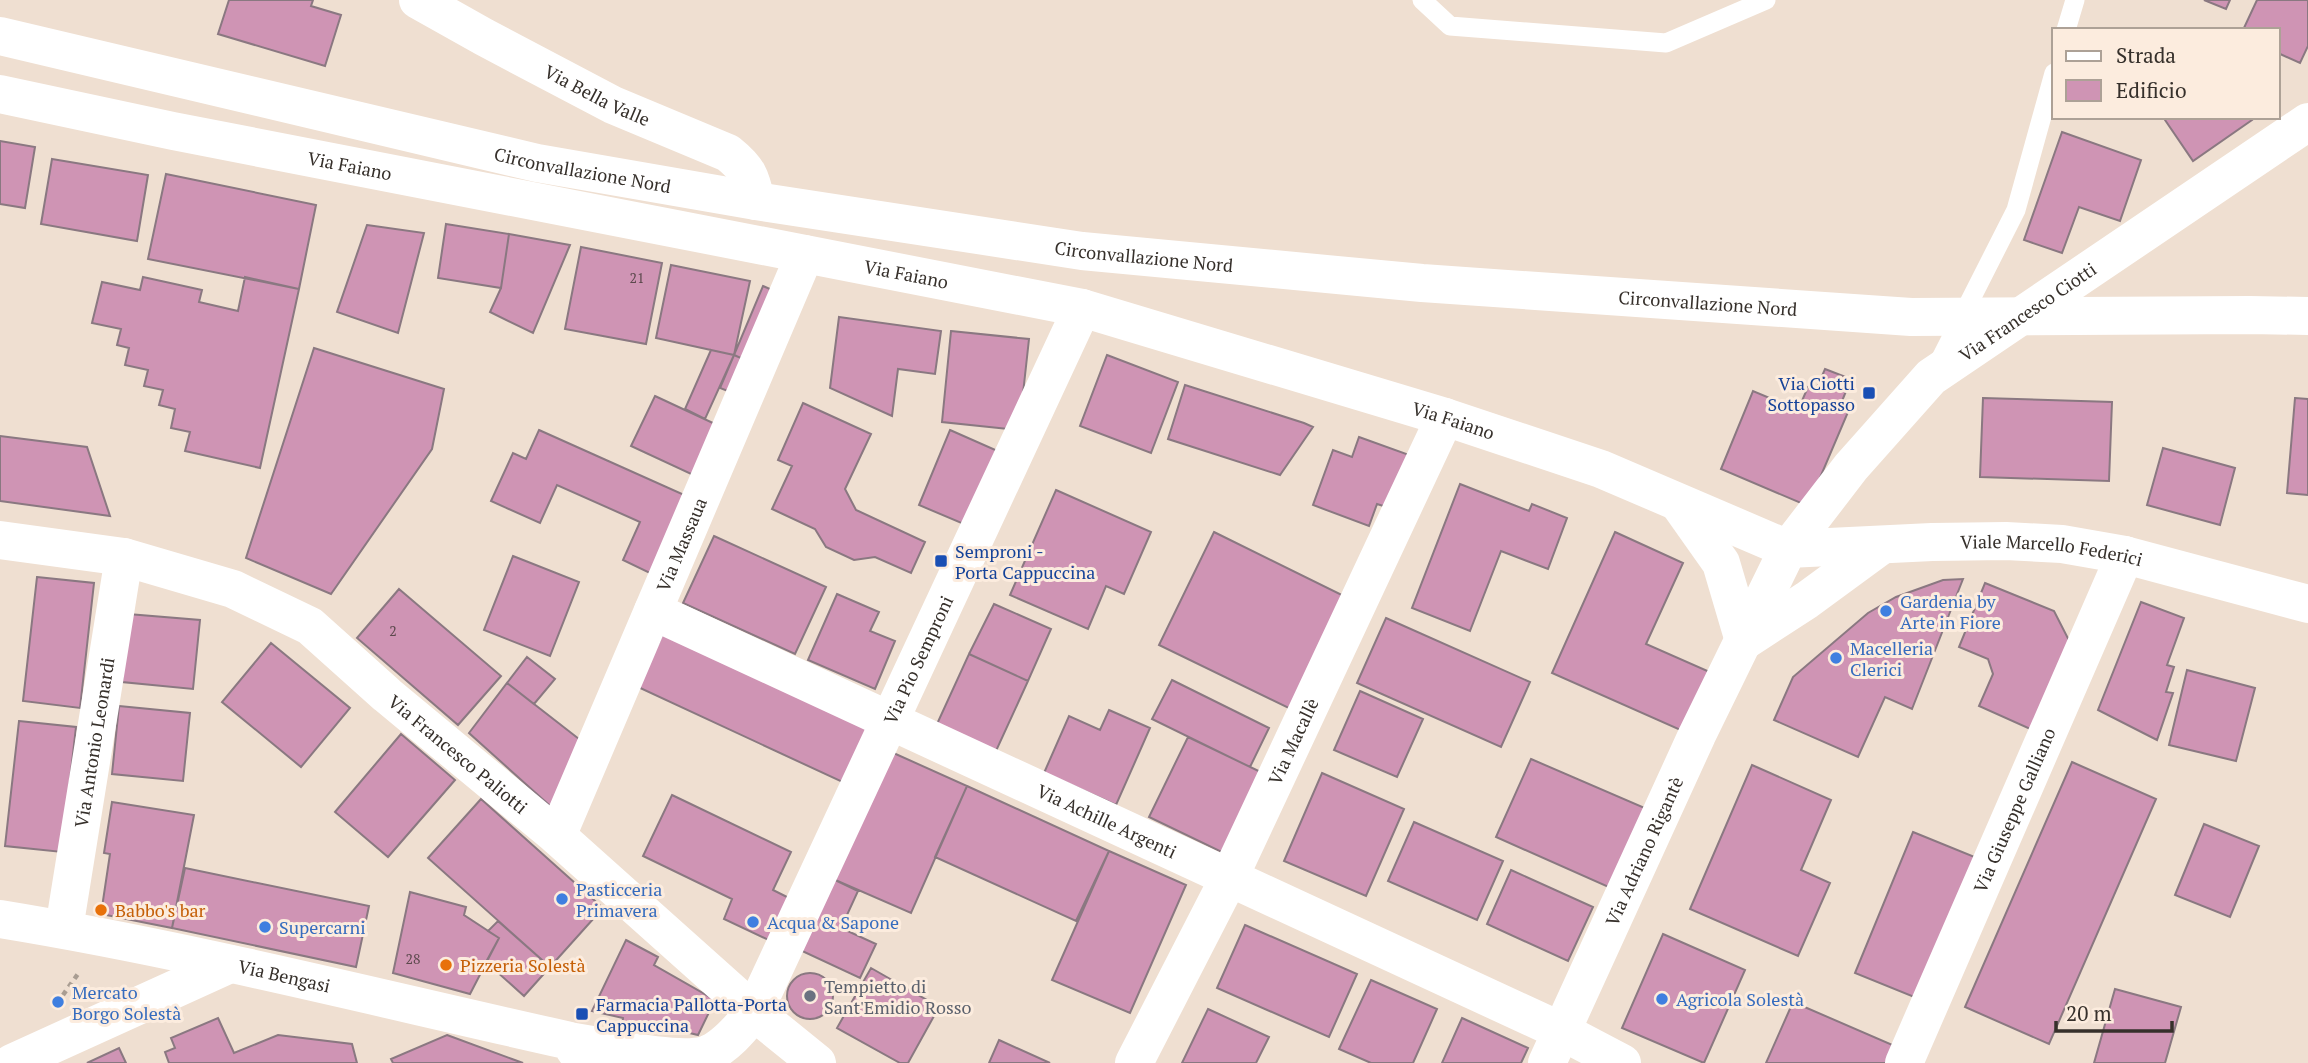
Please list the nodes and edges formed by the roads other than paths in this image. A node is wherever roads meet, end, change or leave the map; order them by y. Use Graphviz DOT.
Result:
graph roads {
  1 [pos="418,0"];
  2 [pos="1422,0"];
  3 [pos="1766,0"];
  4 [pos="2074,0"];
  5 [pos="2067,28"];
  6 [pos="0,36"];
  7 [pos="2052,80"];
  8 [pos="0,94"];
  9 [pos="2308,122"];
  10 [pos="756,201"];
  11 [pos="805,254"];
  12 [pos="1082,308"];
  13 [pos="2308,316"];
  14 [pos="1931,377"];
  15 [pos="1445,417"];
  16 [pos="1680,505"];
  17 [pos="0,540"];
  18 [pos="1882,545"];
  19 [pos="1788,549"];
  20 [pos="2125,555"];
  21 [pos="124,557"];
  22 [pos="2308,604"];
  23 [pos="653,611"];
  24 [pos="1744,640"];
  25 [pos="891,721"];
  26 [pos="557,836"];
  27 [pos="1229,878"];
  28 [pos="0,919"];
  29 [pos="64,929"];
  30 [pos="230,964"];
  31 [pos="754,1012"];
  32 [pos="1554,1047"];
  33 [pos="577,1052"];
  34 [pos="12,1063"];
  35 [pos="817,1063"];
  36 [pos="1134,1063"];
  37 [pos="1622,1063"];
  38 [pos="1905,1063"];
  1 -- 10 [label="street, Via Bella Valle"];
  2 -- 3 [label="lane"];
  4 -- 5 [label="lane"];
  6 -- 10 [label="street, Circonvallazione Nord"];
  7 -- 14 [label="lane"];
  8 -- 11 [label="street, Via Faiano"];
  9 -- 14 [label="street, Via Francesco Ciotti"];
  10 -- 13 [label="street, Circonvallazione Nord"];
  11 -- 12 [label="street, Via Faiano"];
  11 -- 23 [label="street, Via Massaua"];
  12 -- 15 [label="street, Via Faiano"];
  12 -- 25 [label="street, Via Pio Semproni"];
  14 -- 19 [label="street, Via Francesco Ciotti"];
  15 -- 16 [label="street, Via Faiano"];
  15 -- 27 [label="street, Via Macallè"];
  16 -- 19 [label="street, Via Faiano"];
  16 -- 24 [label="street"];
  17 -- 21 [label="street, Via Francesco Paliotti"];
  18 -- 19 [label="street, Viale Marcello Federici"];
  18 -- 20 [label="street, Viale Marcello Federici"];
  18 -- 24 [label="street"];
  19 -- 24 [label="street, Via Adriano Rigantè"];
  20 -- 22 [label="street, Viale Marcello Federici"];
  20 -- 38 [label="street, Via Giuseppe Galliano"];
  21 -- 26 [label="street, Via Francesco Paliotti"];
  21 -- 29 [label="street, Via Antonio Leonardi"];
  23 -- 25 [label="street, Via Achille Argenti"];
  23 -- 26 [label="street, Via Massaua"];
  24 -- 32 [label="street, Via Adriano Rigantè"];
  25 -- 27 [label="street, Via Achille Argenti"];
  25 -- 31 [label="street, Via Pio Semproni"];
  26 -- 31 [label="street, Via Francesco Paliotti"];
  27 -- 32 [label="street, Via Achille Argenti"];
  27 -- 36 [label="street, Via Macallè"];
  28 -- 29 [label="street, Via Bengasi"];
  29 -- 30 [label="street, Via Bengasi"];
  30 -- 33 [label="street, Via Bengasi"];
  30 -- 34 [label="street"];
  31 -- 33 [label="street, Via Bengasi"];
  31 -- 35 [label="street, Via Francesco Paliotti"];
  32 -- 37 [label="street, Via Achille Argenti"];
}
